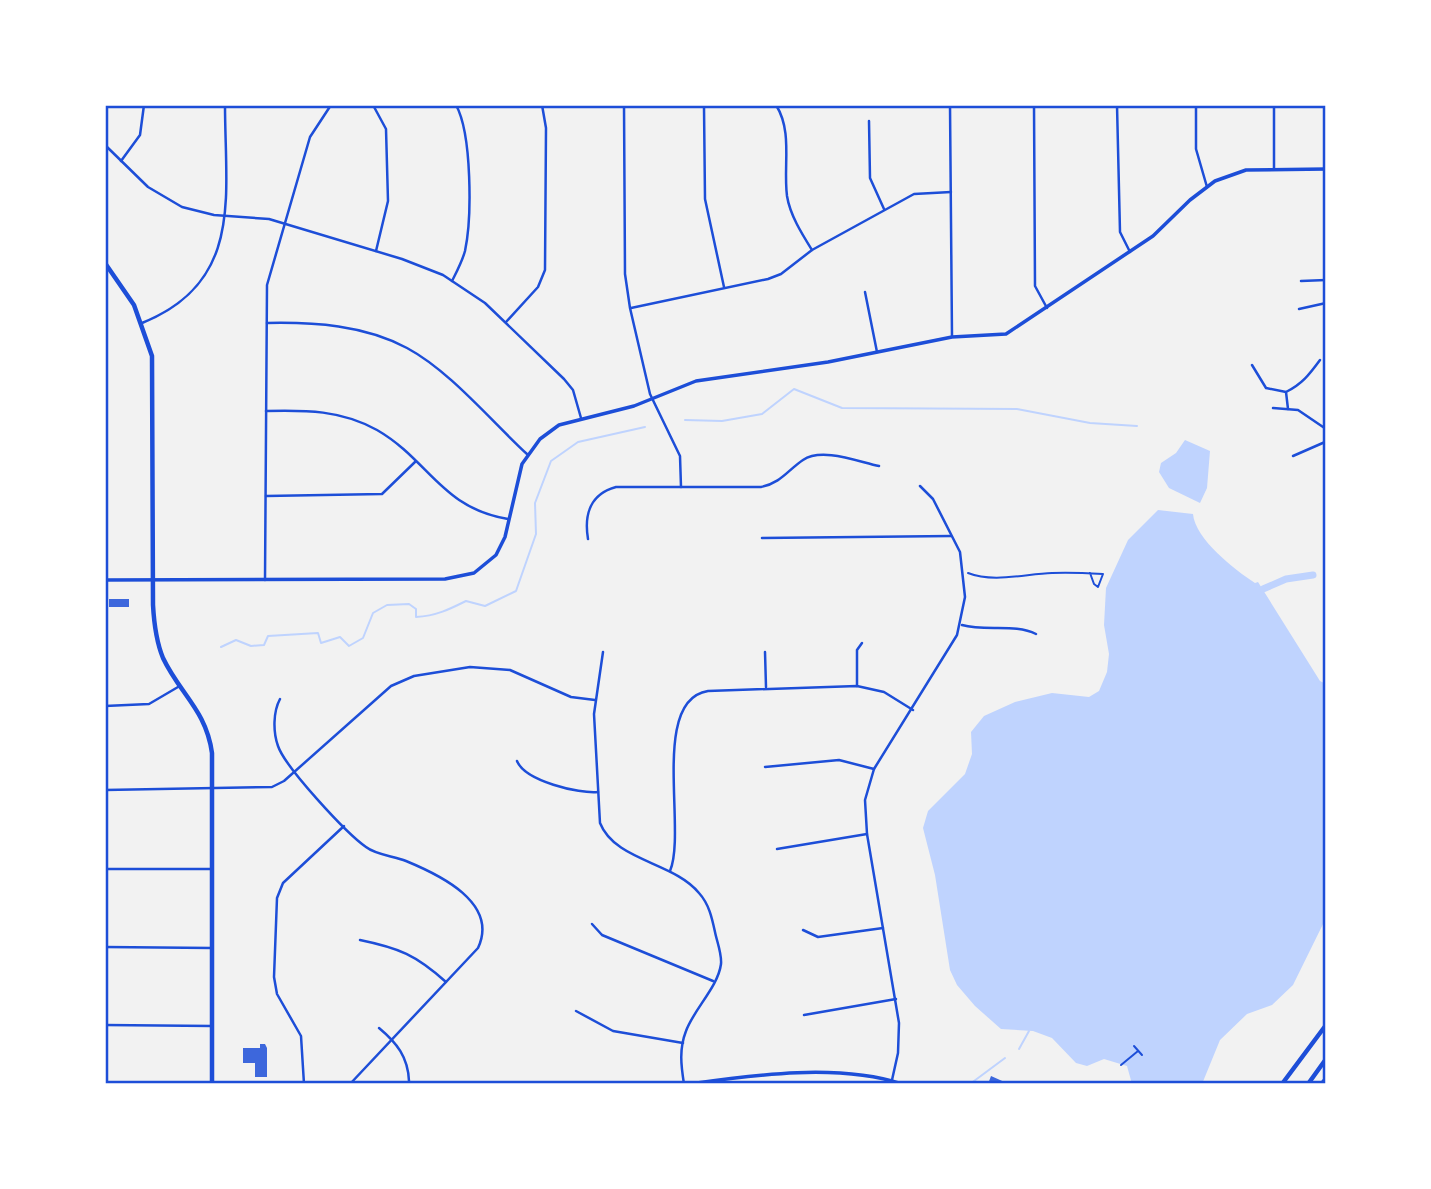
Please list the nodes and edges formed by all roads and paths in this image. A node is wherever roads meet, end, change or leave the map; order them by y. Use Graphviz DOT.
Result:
graph roads {
  1 [pos="144,105"];
  2 [pos="225,105"];
  3 [pos="331,105"];
  4 [pos="373,105"];
  5 [pos="456,105"];
  6 [pos="542,105"];
  7 [pos="738,105"];
  8 [pos="776,105"];
  9 [pos="950,105"];
  10 [pos="1034,105"];
  11 [pos="1117,105"];
  12 [pos="1196,105"];
  13 [pos="1274,105"];
  14 [pos="624,106"];
  15 [pos="704,107"];
  16 [pos="869,121"];
  17 [pos="105,145"];
  18 [pos="121,161"];
  19 [pos="1274,169"];
  20 [pos="1326,169"];
  21 [pos="1207,187"];
  22 [pos="951,192"];
  23 [pos="884,209"];
  24 [pos="225,216"];
  25 [pos="284,224"];
  26 [pos="812,250"];
  27 [pos="375,251"];
  28 [pos="1130,252"];
  29 [pos="105,263"];
  30 [pos="1326,280"];
  31 [pos="452,281"];
  32 [pos="1301,281"];
  33 [pos="724,287"];
  34 [pos="865,292"];
  35 [pos="1326,303"];
  36 [pos="630,308"];
  37 [pos="1047,309"];
  38 [pos="1299,309"];
  39 [pos="142,323"];
  40 [pos="267,323"];
  41 [pos="505,323"];
  42 [pos="952,337"];
  43 [pos="877,352"];
  44 [pos="1320,360"];
  45 [pos="1252,365"];
  46 [pos="1286,392"];
  47 [pos="652,398"];
  48 [pos="1273,408"];
  49 [pos="1288,409"];
  50 [pos="266,411"];
  51 [pos="581,418"];
  52 [pos="1326,428"];
  53 [pos="1325,441"];
  54 [pos="1326,447"];
  55 [pos="527,454"];
  56 [pos="1293,456"];
  57 [pos="415,462"];
  58 [pos="879,466"];
  59 [pos="919,486"];
  60 [pos="681,487"];
  61 [pos="266,496"];
  62 [pos="508,519"];
  63 [pos="952,536"];
  64 [pos="762,538"];
  65 [pos="588,539"];
  66 [pos="964,571"];
  67 [pos="1090,573"];
  68 [pos="265,579"];
  69 [pos="105,580"];
  70 [pos="153,580"];
  71 [pos="962,625"];
  72 [pos="1036,634"];
  73 [pos="862,643"];
  74 [pos="603,652"];
  75 [pos="765,652"];
  76 [pos="181,685"];
  77 [pos="857,685"];
  78 [pos="766,689"];
  79 [pos="280,699"];
  80 [pos="595,701"];
  81 [pos="105,706"];
  82 [pos="914,710"];
  83 [pos="517,761"];
  84 [pos="765,767"];
  85 [pos="874,769"];
  86 [pos="294,771"];
  87 [pos="213,789"];
  88 [pos="105,790"];
  89 [pos="598,792"];
  90 [pos="344,826"];
  91 [pos="867,834"];
  92 [pos="777,849"];
  93 [pos="105,869"];
  94 [pos="212,869"];
  95 [pos="670,871"];
  96 [pos="592,924"];
  97 [pos="883,928"];
  98 [pos="803,930"];
  99 [pos="360,940"];
  100 [pos="105,947"];
  101 [pos="212,948"];
  102 [pos="713,981"];
  103 [pos="446,982"];
  104 [pos="895,999"];
  105 [pos="576,1011"];
  106 [pos="804,1015"];
  107 [pos="105,1025"];
  108 [pos="1326,1025"];
  109 [pos="212,1026"];
  110 [pos="379,1028"];
  111 [pos="392,1039"];
  112 [pos="683,1043"];
  113 [pos="1134,1046"];
  114 [pos="1138,1051"];
  115 [pos="1142,1055"];
  116 [pos="1326,1059"];
  117 [pos="1121,1065"];
  118 [pos="1326,1077"];
  119 [pos="750,1078"];
  120 [pos="409,1081"];
  121 [pos="892,1081"];
  122 [pos="212,1084"];
  123 [pos="304,1084"];
  124 [pos="350,1084"];
  125 [pos="687,1084"];
  126 [pos="750,1084"];
  127 [pos="902,1084"];
  128 [pos="1282,1084"];
  129 [pos="1308,1084"];
  130 [pos="1320,1084"];
  1 -- 18 [label="street"];
  2 -- 24 [label="street"];
  3 -- 25 [label="street"];
  4 -- 27 [label="street"];
  5 -- 31 [label="street"];
  6 -- 41 [label="street"];
  7 -- 15 [label="street"];
  8 -- 26 [label="street"];
  9 -- 22 [label="street"];
  10 -- 37 [label="street"];
  11 -- 28 [label="street"];
  12 -- 21 [label="street"];
  13 -- 19 [label="street"];
  14 -- 15 [label="street"];
  14 -- 36 [label="street"];
  15 -- 33 [label="street"];
  16 -- 23 [label="street"];
  17 -- 18 [label="street"];
  18 -- 24 [label="street"];
  19 -- 20 [label="street"];
  19 -- 21 [label="street"];
  21 -- 28 [label="street"];
  22 -- 23 [label="street"];
  22 -- 42 [label="street"];
  23 -- 26 [label="street"];
  24 -- 25 [label="street"];
  24 -- 39 [label="street"];
  25 -- 27 [label="street"];
  25 -- 40 [label="street"];
  26 -- 33 [label="street"];
  27 -- 31 [label="street"];
  28 -- 37 [label="street"];
  29 -- 39 [label="main road"];
  30 -- 32 [label="street"];
  31 -- 41 [label="street"];
  33 -- 36 [label="street"];
  34 -- 43 [label="street"];
  35 -- 38 [label="street"];
  36 -- 47 [label="street"];
  37 -- 42 [label="street"];
  39 -- 70 [label="main road"];
  40 -- 50 [label="street"];
  40 -- 55 [label="street"];
  41 -- 51 [label="street"];
  42 -- 43 [label="street"];
  43 -- 47 [label="street"];
  44 -- 46 [label="street"];
  45 -- 46 [label="street"];
  46 -- 49 [label="street"];
  47 -- 51 [label="street"];
  47 -- 60 [label="street"];
  48 -- 49 [label="street"];
  49 -- 52 [label="street"];
  50 -- 57 [label="street"];
  50 -- 61 [label="street"];
  51 -- 55 [label="street"];
  53 -- 54 [label="street"];
  53 -- 56 [label="street"];
  55 -- 62 [label="street"];
  57 -- 61 [label="street"];
  57 -- 62 [label="street"];
  58 -- 60 [label="street"];
  59 -- 63 [label="street"];
  60 -- 65 [label="street"];
  61 -- 68 [label="street"];
  62 -- 68 [label="street"];
  63 -- 64 [label="street"];
  63 -- 66 [label="street"];
  66 -- 67 [label="path"];
  66 -- 71 [label="street"];
  67 -- 67 [label="path"];
  68 -- 70 [label="street"];
  69 -- 70 [label="street"];
  70 -- 76 [label="main road"];
  71 -- 72 [label="street"];
  71 -- 82 [label="street"];
  73 -- 77 [label="street"];
  74 -- 80 [label="street"];
  75 -- 78 [label="street"];
  76 -- 81 [label="street"];
  76 -- 87 [label="main road"];
  77 -- 78 [label="street"];
  77 -- 82 [label="street"];
  78 -- 95 [label="street"];
  79 -- 86 [label="street"];
  80 -- 86 [label="street"];
  80 -- 89 [label="street"];
  82 -- 85 [label="street"];
  83 -- 89 [label="street"];
  84 -- 85 [label="street"];
  85 -- 91 [label="street"];
  86 -- 87 [label="street"];
  86 -- 90 [label="street"];
  87 -- 88 [label="street"];
  87 -- 94 [label="main road"];
  89 -- 95 [label="street"];
  90 -- 103 [label="street"];
  90 -- 123 [label="street"];
  91 -- 92 [label="street"];
  91 -- 97 [label="street"];
  93 -- 94 [label="street"];
  94 -- 101 [label="main road"];
  95 -- 102 [label="street"];
  96 -- 102 [label="street"];
  97 -- 98 [label="street"];
  97 -- 104 [label="street"];
  99 -- 103 [label="street"];
  100 -- 101 [label="street"];
  101 -- 109 [label="main road"];
  102 -- 112 [label="street"];
  103 -- 111 [label="street"];
  104 -- 106 [label="street"];
  104 -- 121 [label="street"];
  105 -- 112 [label="street"];
  107 -- 109 [label="street"];
  108 -- 128 [label="main road"];
  109 -- 122 [label="main road"];
  110 -- 111 [label="street"];
  111 -- 120 [label="street"];
  111 -- 124 [label="street"];
  112 -- 125 [label="street"];
  113 -- 114 [label="path"];
  114 -- 115 [label="path"];
  114 -- 117 [label="path"];
  116 -- 129 [label="main road"];
  118 -- 130 [label="path"];
  119 -- 121 [label="street"];
  119 -- 125 [label="street"];
  119 -- 126 [label="street"];
  121 -- 127 [label="street"];
}
